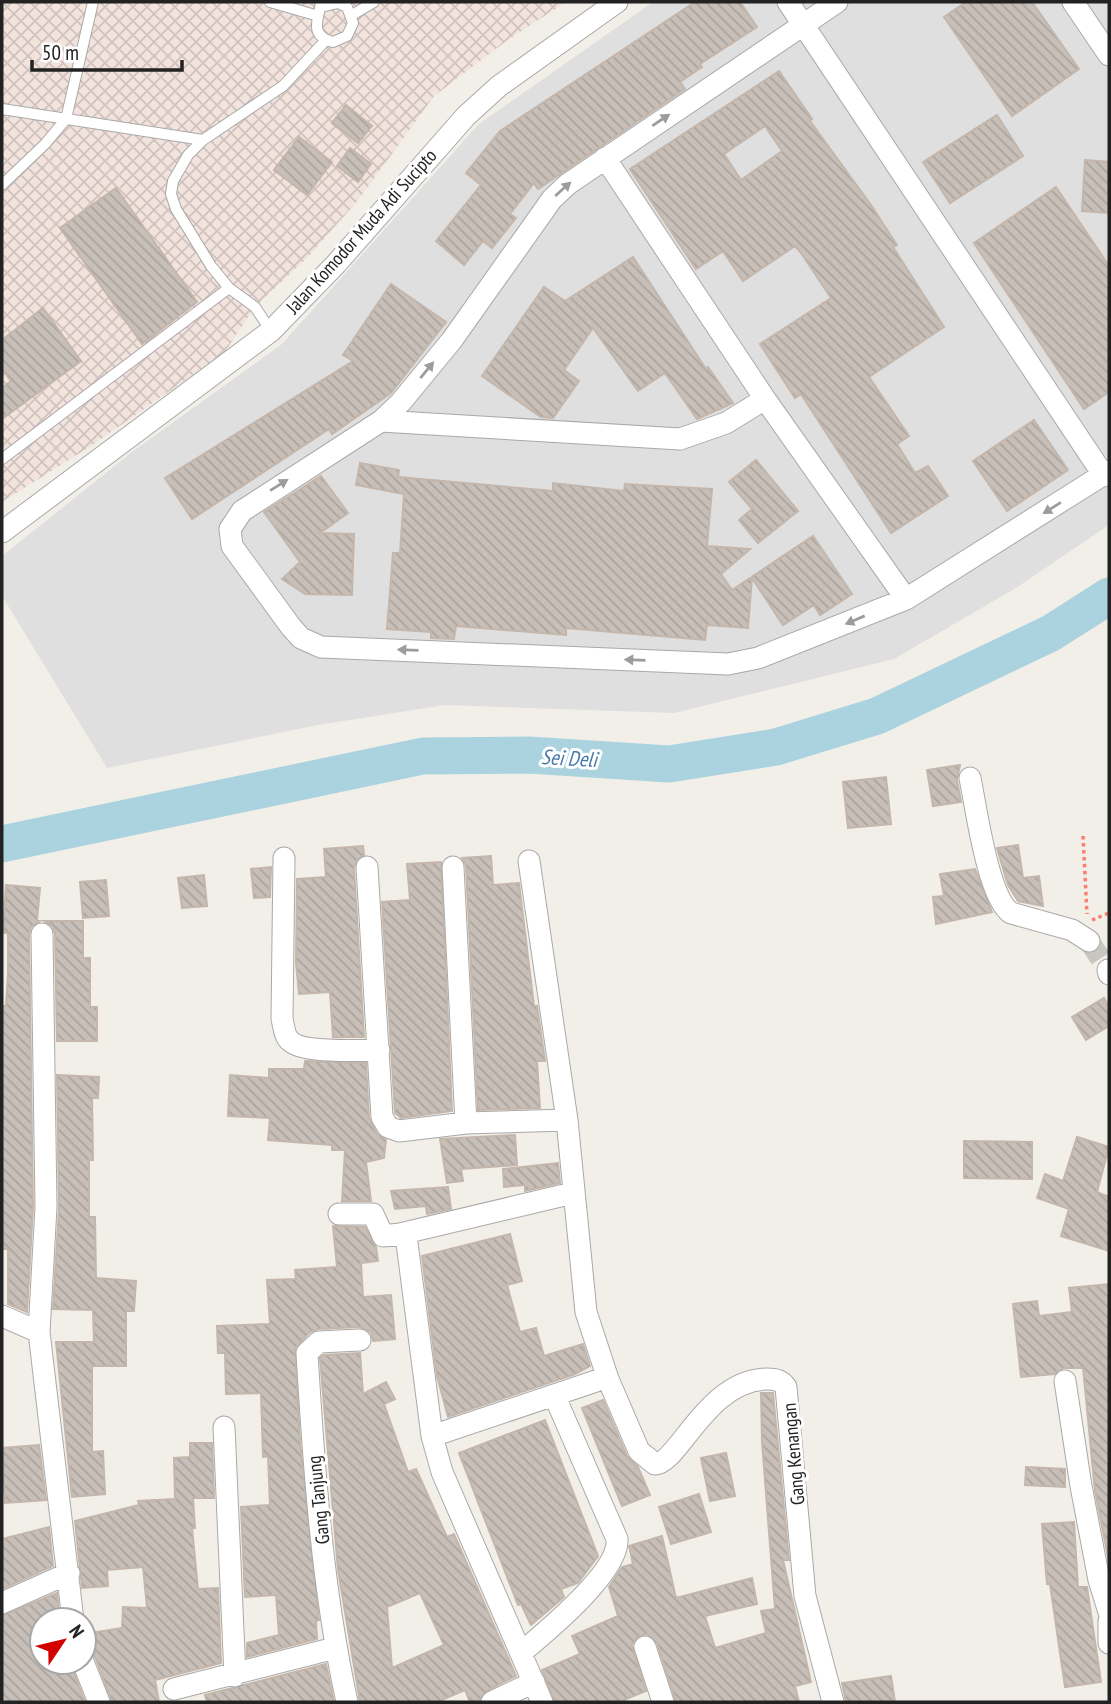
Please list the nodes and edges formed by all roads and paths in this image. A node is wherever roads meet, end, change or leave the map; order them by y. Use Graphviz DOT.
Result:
graph roads {
  1 [pos="93,2"];
  2 [pos="270,2"];
  3 [pos="374,2"];
  4 [pos="617,2"];
  5 [pos="788,2"];
  6 [pos="837,2"];
  7 [pos="1073,2"];
  8 [pos="319,8"];
  9 [pos="352,15"];
  10 [pos="804,24"];
  11 [pos="326,40"];
  12 [pos="1109,55"];
  13 [pos="2,109"];
  14 [pos="66,119"];
  15 [pos="203,140"];
  16 [pos="605,158"];
  17 [pos="2,185"];
  18 [pos="229,288"];
  19 [pos="271,331"];
  20 [pos="765,399"];
  21 [pos="381,421"];
  22 [pos="2,459"];
  23 [pos="1107,474"];
  24 [pos="2,532"];
  25 [pos="906,598"];
  26 [pos="970,778"];
  27 [pos="1083,836"];
  28 [pos="284,858"];
  29 [pos="529,861"];
  30 [pos="367,867"];
  31 [pos="453,867"];
  32 [pos="1109,913"];
  33 [pos="42,934"];
  34 [pos="1089,941"];
  35 [pos="379,1050"];
  36 [pos="567,1120"];
  37 [pos="466,1123"];
  38 [pos="573,1193"];
  39 [pos="339,1214"];
  40 [pos="407,1242"];
  41 [pos="2,1316"];
  42 [pos="38,1332"];
  43 [pos="360,1340"];
  44 [pos="602,1380"];
  45 [pos="1065,1381"];
  46 [pos="555,1397"];
  47 [pos="224,1427"];
  48 [pos="432,1436"];
  49 [pos="69,1573"];
  50 [pos="2,1603"];
  51 [pos="72,1606"];
  52 [pos="1109,1612"];
  53 [pos="1109,1621"];
  54 [pos="1109,1643"];
  55 [pos="645,1647"];
  56 [pos="335,1648"];
  57 [pos="522,1652"];
  58 [pos="89,1676"];
  59 [pos="235,1676"];
  60 [pos="534,1682"];
  61 [pos="174,1689"];
  62 [pos="99,1702"];
  63 [pos="346,1702"];
  64 [pos="492,1702"];
  65 [pos="542,1702"];
  66 [pos="663,1702"];
  67 [pos="833,1702"];
  1 -- 14 [label="lane"];
  2 -- 8 [label="lane"];
  3 -- 9 [label="lane"];
  4 -- 19 [label="street, Jalan Komodor Muda Adi Sucipto"];
  5 -- 10 [label="street"];
  6 -- 10 [label="street"];
  7 -- 12 [label="street"];
  8 -- 9 [label="lane"];
  8 -- 11 [label="lane"];
  9 -- 11 [label="lane"];
  16 -- 10 [label="street, one-way"];
  10 -- 23 [label="street"];
  11 -- 15 [label="lane"];
  13 -- 14 [label="lane"];
  14 -- 15 [label="lane"];
  14 -- 17 [label="lane"];
  15 -- 18 [label="lane"];
  16 -- 20 [label="street"];
  21 -- 16 [label="street, one-way"];
  18 -- 19 [label="lane"];
  18 -- 22 [label="lane"];
  19 -- 24 [label="street, Jalan Komodor Muda Adi Sucipto"];
  20 -- 21 [label="street"];
  20 -- 25 [label="street"];
  25 -- 21 [label="street, one-way"];
  23 -- 25 [label="street, one-way"];
  26 -- 34 [label="street"];
  27 -- 32 [label="path"];
  28 -- 35 [label="street"];
  29 -- 36 [label="street"];
  30 -- 35 [label="street"];
  31 -- 37 [label="street"];
  33 -- 42 [label="street"];
  35 -- 37 [label="street"];
  36 -- 37 [label="street"];
  36 -- 38 [label="street"];
  38 -- 39 [label="street"];
  38 -- 44 [label="street"];
  40 -- 48 [label="street"];
  41 -- 42 [label="street"];
  42 -- 49 [label="street"];
  43 -- 56 [label="street, Gang Tanjung"];
  44 -- 46 [label="street"];
  44 -- 67 [label="street, Gang Kenangan"];
  45 -- 52 [label="street"];
  46 -- 48 [label="street"];
  46 -- 57 [label="street"];
  47 -- 59 [label="street"];
  48 -- 57 [label="street"];
  49 -- 50 [label="street"];
  49 -- 51 [label="street"];
  53 -- 54 [label="street"];
  55 -- 66 [label="street"];
  56 -- 59 [label="street"];
  56 -- 63 [label="street, Gang Tanjung"];
  57 -- 60 [label="street"];
  58 -- 62 [label="street"];
  59 -- 61 [label="street"];
  60 -- 64 [label="street"];
  60 -- 65 [label="street"];
}
